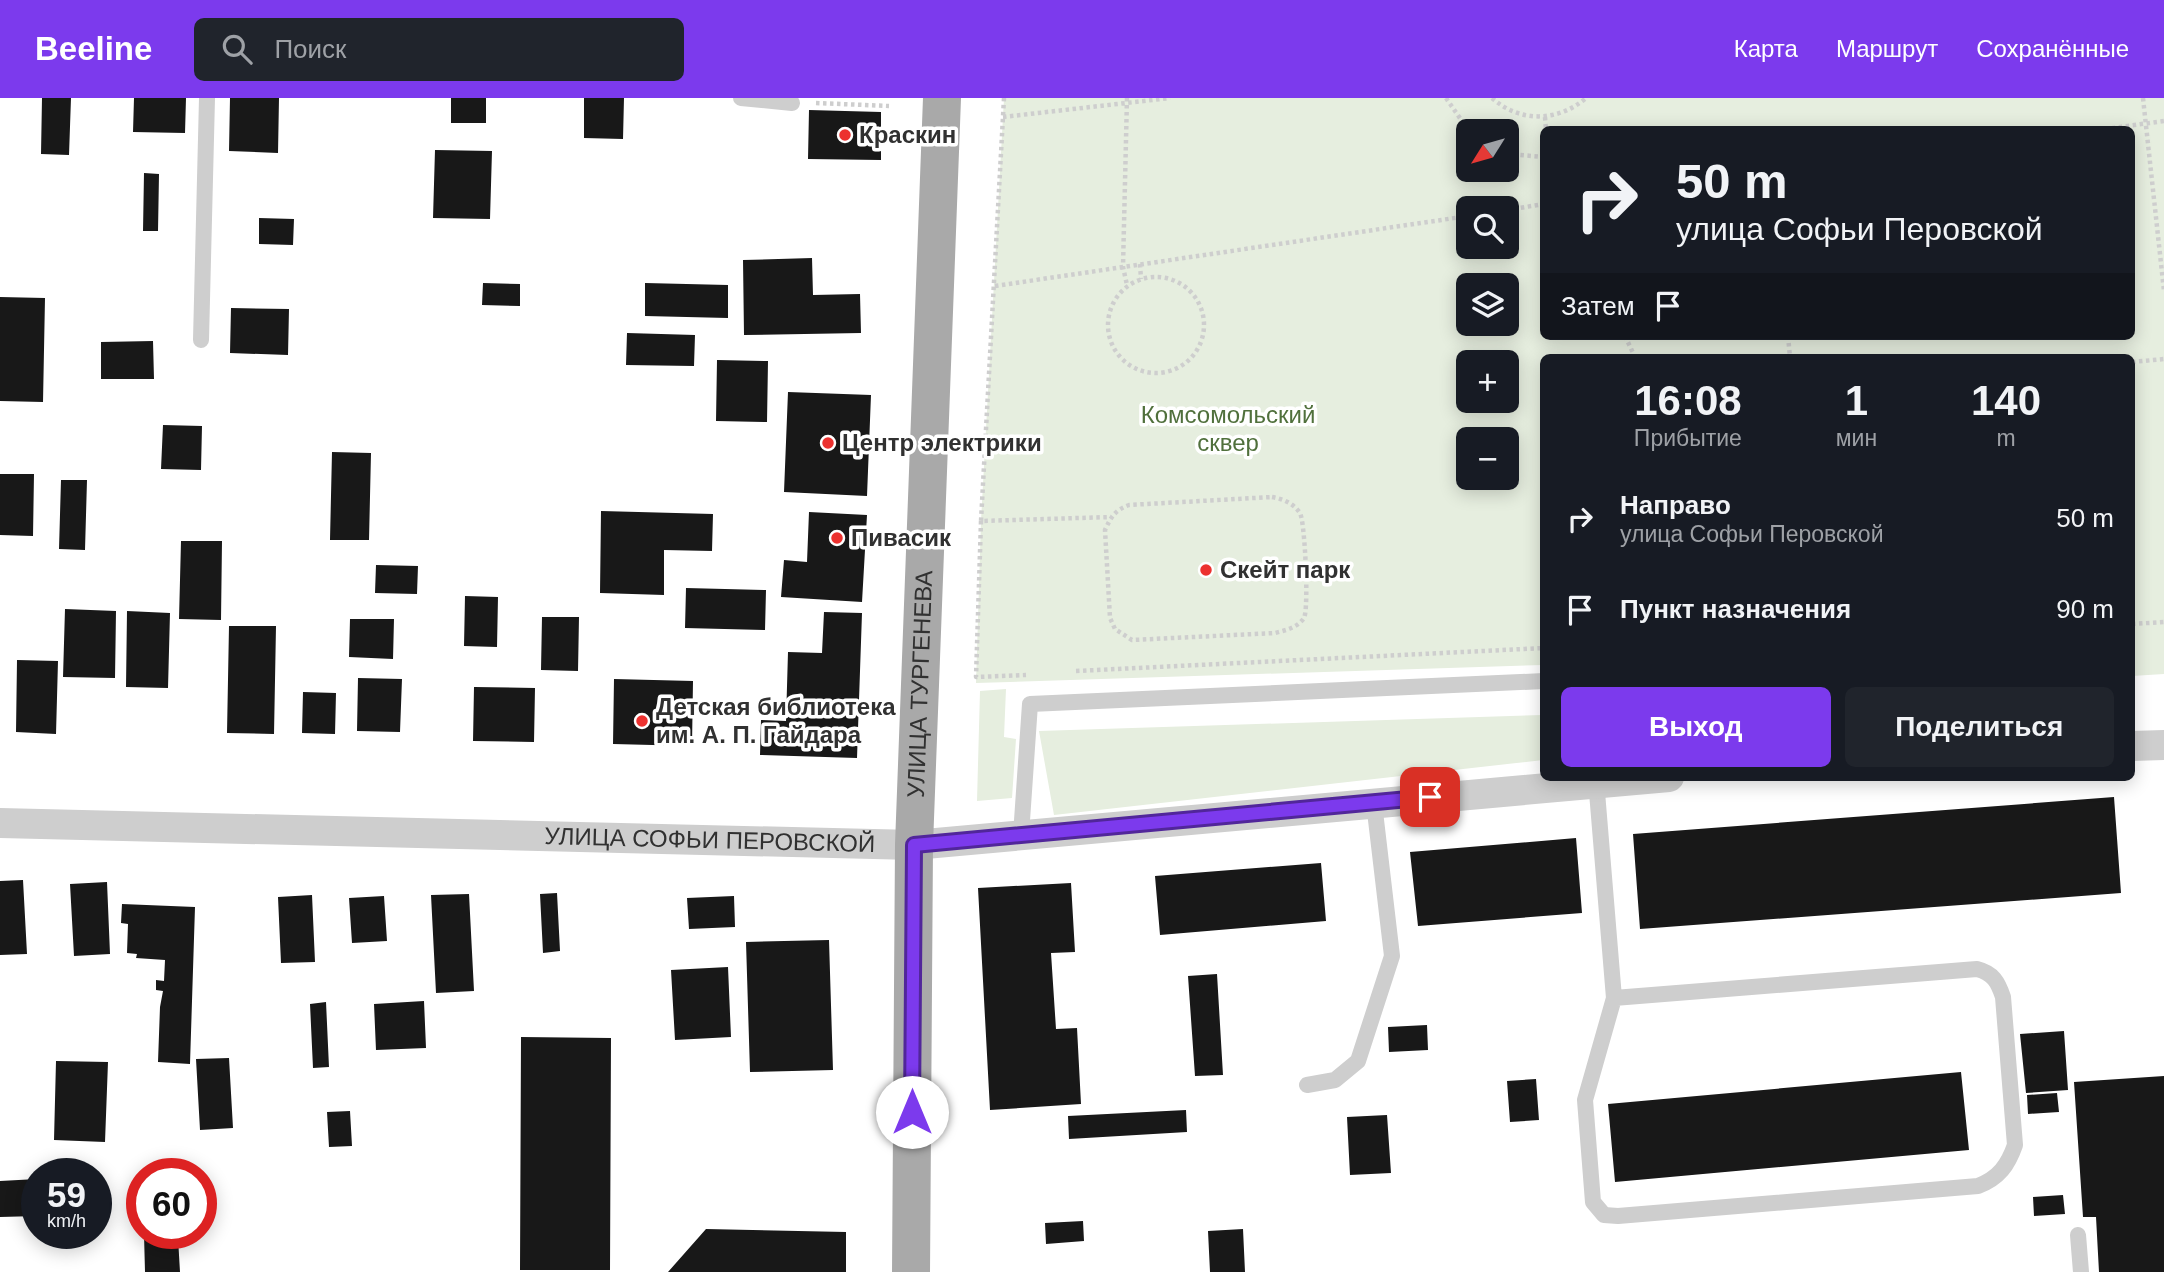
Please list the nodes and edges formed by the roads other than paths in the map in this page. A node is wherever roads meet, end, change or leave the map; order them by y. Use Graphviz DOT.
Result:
graph roads {
  1 [pos="207,98"];
  2 [pos="741,98"];
  3 [pos="942,98"];
  4 [pos="792,103"];
  5 [pos="201,340"];
  6 [pos="1540,681"];
  7 [pos="2164,745"];
  8 [pos="2135,746"];
  9 [pos="1578,781"];
  10 [pos="1596,781"];
  11 [pos="1374,803"];
  12 [pos="0,823"];
  13 [pos="1021,835"];
  14 [pos="914,845"];
  15 [pos="1614,998"];
  16 [pos="1307,1085"];
  17 [pos="2078,1235"];
  18 [pos="911,1272"];
  19 [pos="2081,1272"];
  1 -- 5 [label="lane"];
  2 -- 4 [label="lane"];
  3 -- 14 [label="main road, УЛИЦА ТУРГЕНЕВА"];
  6 -- 13 [label="lane"];
  7 -- 8 [label="street"];
  9 -- 11 [label="street, УЛИЦА СОФЬИ ПЕРОВСКОЙ"];
  10 -- 15 [label="lane"];
  11 -- 13 [label="street, УЛИЦА СОФЬИ ПЕРОВСКОЙ"];
  11 -- 16 [label="lane"];
  12 -- 14 [label="street, УЛИЦА СОФЬИ ПЕРОВСКОЙ"];
  13 -- 14 [label="street, УЛИЦА СОФЬИ ПЕРОВСКОЙ"];
  14 -- 18 [label="main road, УЛИЦА ТУРГЕНЕВА"];
  15 -- 15 [label="lane"];
  17 -- 19 [label="lane"];
}
